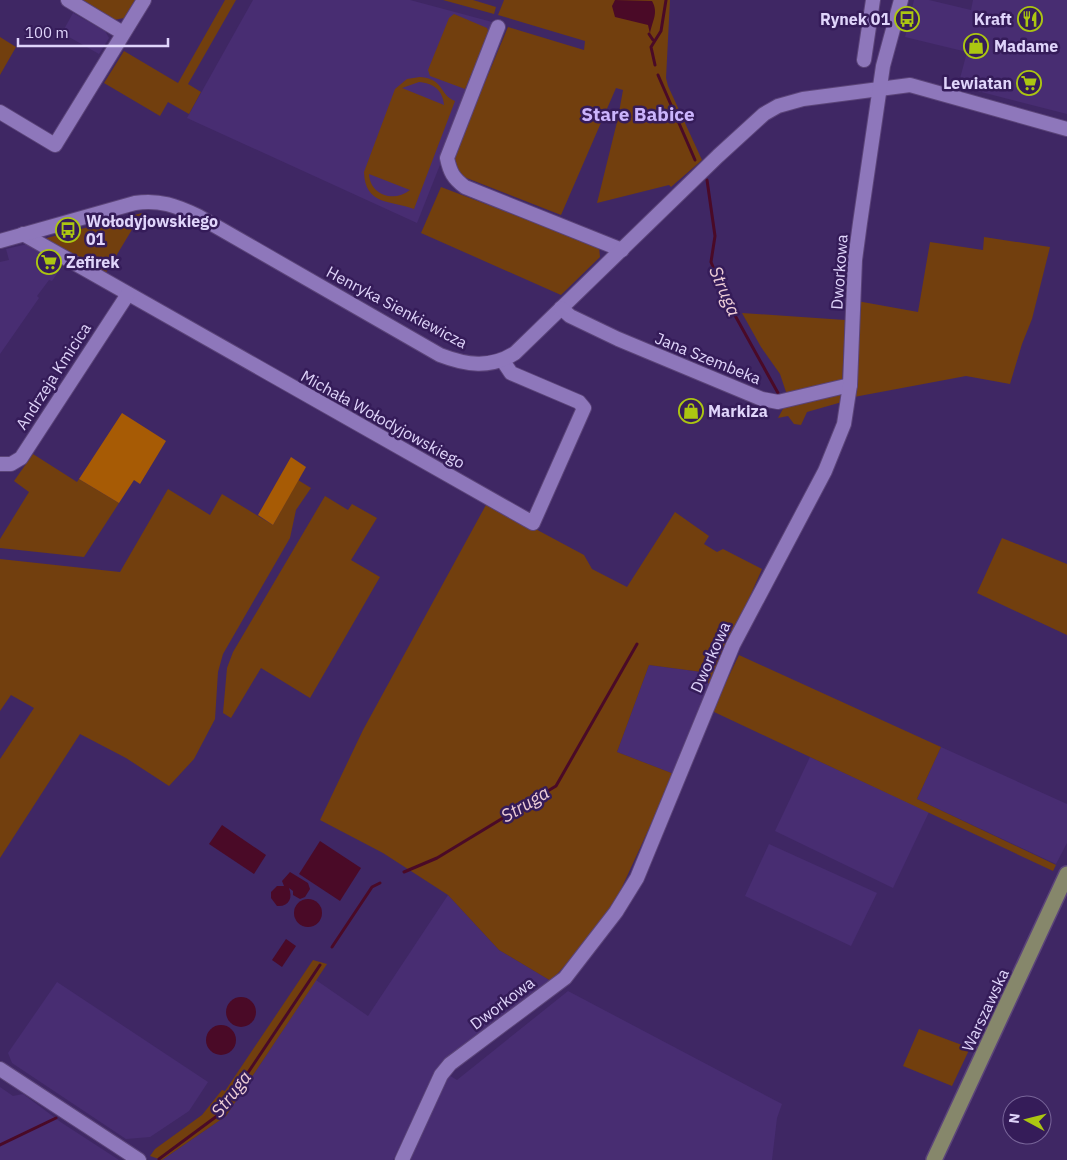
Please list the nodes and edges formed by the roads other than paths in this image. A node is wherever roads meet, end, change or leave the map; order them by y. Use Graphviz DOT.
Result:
graph roads {
  1 [pos="68,0"];
  2 [pos="144,0"];
  3 [pos="872,0"];
  4 [pos="901,0"];
  5 [pos="498,27"];
  6 [pos="123,33"];
  7 [pos="864,60"];
  8 [pos="880,88"];
  9 [pos="0,112"];
  10 [pos="1067,129"];
  11 [pos="23,234"];
  12 [pos="0,240"];
  13 [pos="622,250"];
  14 [pos="128,294"];
  15 [pos="561,308"];
  16 [pos="503,361"];
  17 [pos="850,385"];
  18 [pos="0,464"];
  19 [pos="1067,874"];
  20 [pos="0,1069"];
  21 [pos="139,1160"];
  22 [pos="402,1160"];
  23 [pos="934,1160"];
  1 -- 6 [label="street"];
  2 -- 6 [label="street"];
  3 -- 7 [label="street"];
  4 -- 8 [label="street, Dworkowa"];
  5 -- 13 [label="street"];
  6 -- 9 [label="street"];
  8 -- 10 [label="street"];
  8 -- 13 [label="street"];
  8 -- 17 [label="street, Dworkowa"];
  11 -- 12 [label="street, Henryka Sienkiewicza"];
  11 -- 14 [label="street, Michała Wołodyjowskiego"];
  11 -- 16 [label="street, Henryka Sienkiewicza"];
  13 -- 15 [label="street"];
  14 -- 16 [label="street, Michała Wołodyjowskiego"];
  14 -- 18 [label="street, Andrzeja Kmicica"];
  15 -- 16 [label="street"];
  15 -- 17 [label="street, Jana Szembeka"];
  17 -- 22 [label="street, Dworkowa"];
  19 -- 23 [label="main road, Warszawska"];
  20 -- 21 [label="street"];
}
